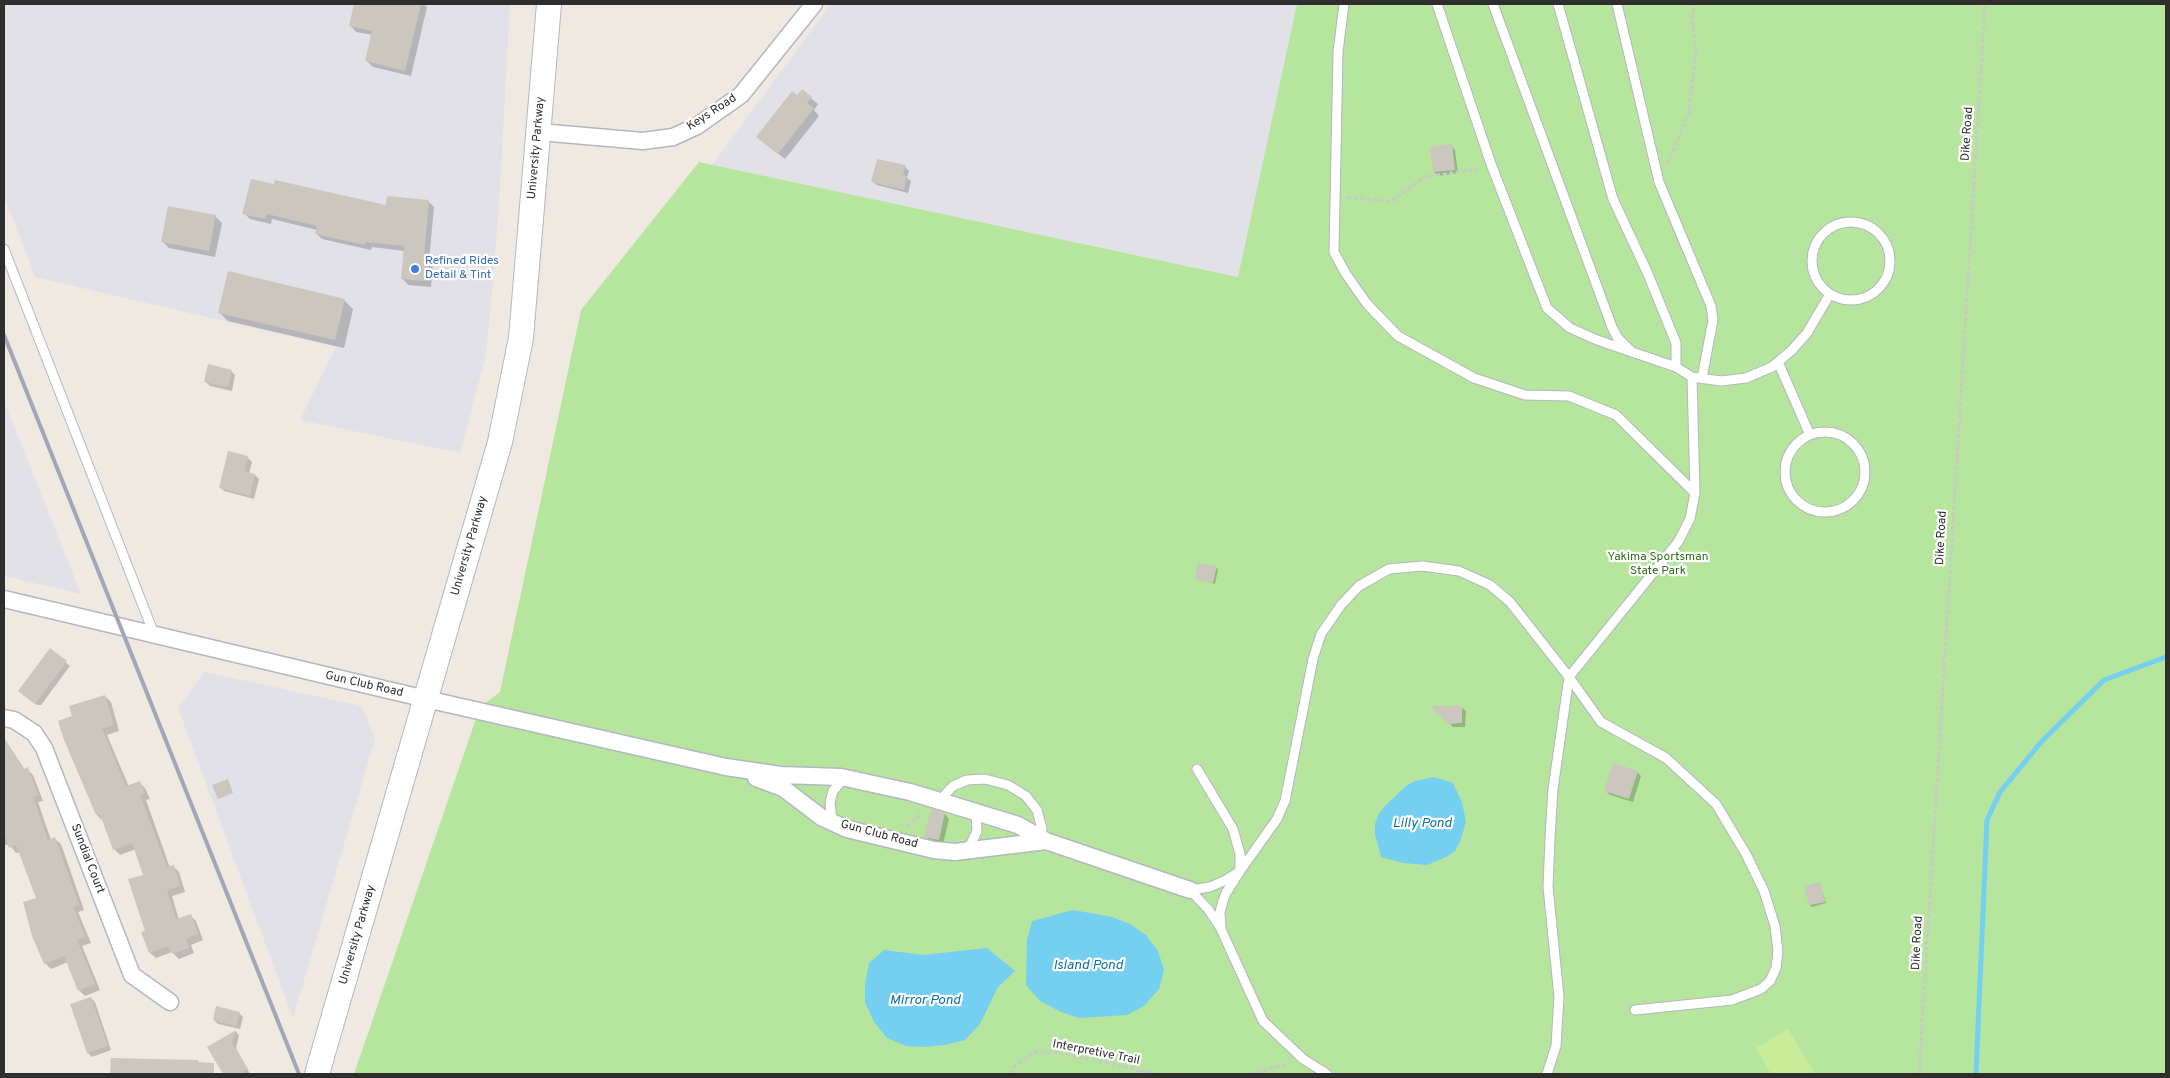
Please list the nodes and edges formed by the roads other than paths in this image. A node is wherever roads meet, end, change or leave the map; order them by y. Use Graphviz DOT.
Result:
graph roads {
  1 [pos="549,4"];
  2 [pos="814,4"];
  3 [pos="1344,4"];
  4 [pos="1437,4"];
  5 [pos="1493,4"];
  6 [pos="1558,4"];
  7 [pos="1617,4"];
  8 [pos="539,132"];
  9 [pos="4,249"];
  10 [pos="1830,294"];
  11 [pos="1633,353"];
  12 [pos="1778,362"];
  13 [pos="1676,367"];
  14 [pos="1692,377"];
  15 [pos="1702,378"];
  16 [pos="1810,435"];
  17 [pos="1695,492"];
  18 [pos="4,599"];
  19 [pos="154,634"];
  20 [pos="1569,677"];
  21 [pos="426,700"];
  22 [pos="4,718"];
  23 [pos="726,767"];
  24 [pos="1197,769"];
  25 [pos="844,778"];
  26 [pos="931,798"];
  27 [pos="976,812"];
  28 [pos="832,822"];
  29 [pos="1044,840"];
  30 [pos="963,851"];
  31 [pos="1240,871"];
  32 [pos="1190,890"];
  33 [pos="1221,930"];
  34 [pos="170,1002"];
  35 [pos="1635,1010"];
  36 [pos="317,1074"];
  37 [pos="1327,1074"];
  38 [pos="1547,1074"];
  1 -- 8 [label="main road, University Parkway"];
  2 -- 8 [label="street, Keys Road"];
  3 -- 17 [label="lane"];
  4 -- 11 [label="lane"];
  5 -- 11 [label="lane"];
  6 -- 13 [label="lane"];
  7 -- 15 [label="lane"];
  8 -- 21 [label="main road, University Parkway"];
  9 -- 19 [label="lane"];
  10 -- 10 [label="lane"];
  10 -- 12 [label="lane"];
  11 -- 13 [label="lane"];
  12 -- 15 [label="lane"];
  12 -- 16 [label="lane"];
  13 -- 14 [label="lane"];
  14 -- 15 [label="lane"];
  14 -- 17 [label="lane"];
  16 -- 16 [label="lane"];
  17 -- 20 [label="lane"];
  18 -- 19 [label="street, Gun Club Road"];
  19 -- 21 [label="street, Gun Club Road"];
  20 -- 31 [label="lane"];
  20 -- 35 [label="lane"];
  20 -- 38 [label="lane"];
  21 -- 23 [label="street, Gun Club Road"];
  21 -- 36 [label="main road, University Parkway"];
  22 -- 34 [label="street, Sundial Court"];
  23 -- 25 [label="street, Gun Club Road"];
  23 -- 28 [label="street, Gun Club Road"];
  24 -- 31 [label="lane"];
  25 -- 26 [label="street, Gun Club Road"];
  25 -- 28 [label="lane"];
  26 -- 27 [label="street, Gun Club Road"];
  26 -- 29 [label="lane"];
  27 -- 29 [label="street, Gun Club Road"];
  27 -- 30 [label="lane"];
  28 -- 30 [label="street, Gun Club Road"];
  29 -- 30 [label="street, Gun Club Road"];
  29 -- 32 [label="street, Gun Club Road"];
  31 -- 32 [label="lane"];
  31 -- 33 [label="lane"];
  32 -- 33 [label="lane"];
  33 -- 37 [label="lane"];
}
